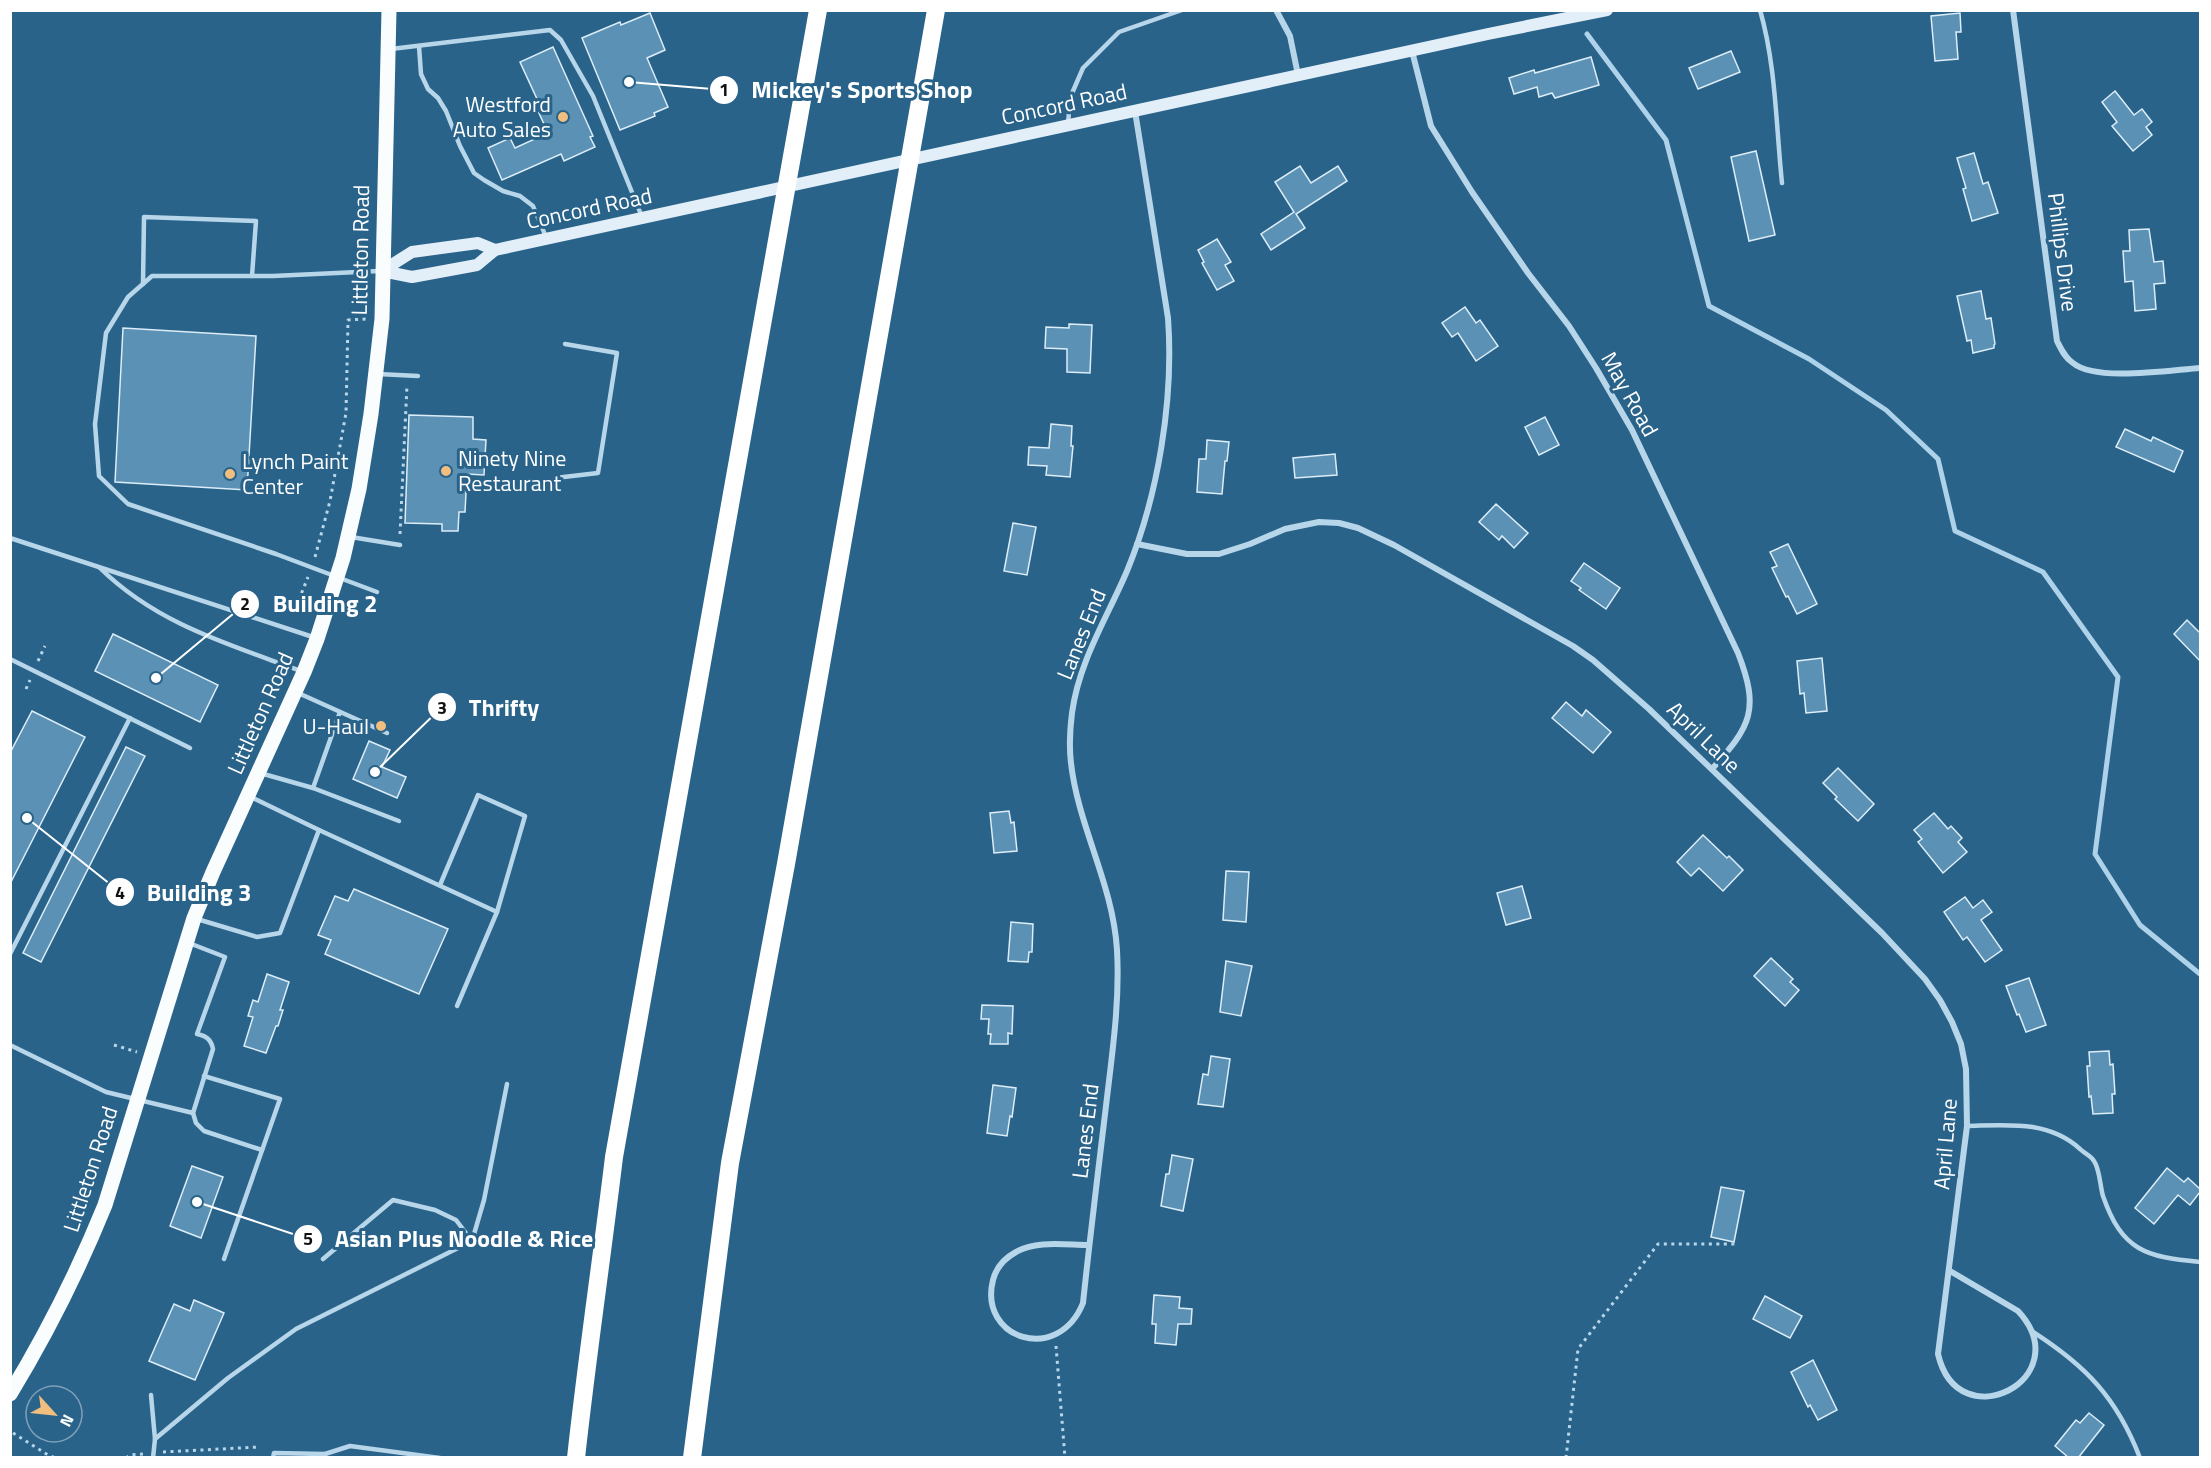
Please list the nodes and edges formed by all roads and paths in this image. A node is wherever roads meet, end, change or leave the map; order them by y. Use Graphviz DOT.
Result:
graph roads {
  1 [pos="389,10"];
  2 [pos="818,10"];
  3 [pos="936,10"];
  4 [pos="1182,10"];
  5 [pos="1276,10"];
  6 [pos="1607,10"];
  7 [pos="1760,10"];
  8 [pos="2013,10"];
  9 [pos="419,46"];
  10 [pos="388,49"];
  11 [pos="1413,51"];
  12 [pos="1298,75"];
  13 [pos="1135,111"];
  14 [pos="1068,125"];
  15 [pos="1782,183"];
  16 [pos="643,218"];
  17 [pos="547,239"];
  18 [pos="495,250"];
  19 [pos="382,271"];
  20 [pos="252,276"];
  21 [pos="143,284"];
  22 [pos="382,319"];
  23 [pos="565,344"];
  24 [pos="2200,368"];
  25 [pos="376,374"];
  26 [pos="407,375"];
  27 [pos="418,376"];
  28 [pos="555,478"];
  29 [pos="348,537"];
  30 [pos="10,538"];
  31 [pos="1137,544"];
  32 [pos="400,545"];
  33 [pos="98,566"];
  34 [pos="312,568"];
  35 [pos="338,578"];
  36 [pos="377,592"];
  37 [pos="296,607"];
  38 [pos="317,639"];
  39 [pos="45,646"];
  40 [pos="10,659"];
  41 [pos="38,663"];
  42 [pos="304,672"];
  43 [pos="30,681"];
  44 [pos="26,689"];
  45 [pos="296,692"];
  46 [pos="340,712"];
  47 [pos="130,718"];
  48 [pos="387,733"];
  49 [pos="190,748"];
  50 [pos="1712,770"];
  51 [pos="258,772"];
  52 [pos="313,788"];
  53 [pos="248,795"];
  54 [pos="399,821"];
  55 [pos="319,830"];
  56 [pos="440,885"];
  57 [pos="497,912"];
  58 [pos="195,918"];
  59 [pos="187,943"];
  60 [pos="10,954"];
  61 [pos="457,1006"];
  62 [pos="10,1045"];
  63 [pos="204,1076"];
  64 [pos="507,1084"];
  65 [pos="137,1099"];
  66 [pos="193,1113"];
  67 [pos="1967,1126"];
  68 [pos="262,1150"];
  69 [pos="472,1241"];
  70 [pos="1736,1244"];
  71 [pos="1089,1245"];
  72 [pos="224,1259"];
  73 [pos="323,1259"];
  74 [pos="2200,1262"];
  75 [pos="1950,1271"];
  76 [pos="2033,1332"];
  77 [pos="1055,1336"];
  78 [pos="10,1394"];
  79 [pos="151,1395"];
  80 [pos="13,1433"];
  81 [pos="155,1439"];
  82 [pos="259,1448"];
  83 [pos="153,1455"];
  84 [pos="325,1456"];
  85 [pos="56,1458"];
  86 [pos="126,1458"];
  87 [pos="273,1458"];
  88 [pos="440,1458"];
  89 [pos="576,1458"];
  90 [pos="692,1458"];
  91 [pos="1065,1458"];
  92 [pos="1566,1458"];
  93 [pos="2140,1458"];
  1 -- 10 [label="main road, Littleton Road"];
  2 -- 89 [label="highway"];
  3 -- 90 [label="highway"];
  4 -- 14 [label="lane"];
  5 -- 12 [label="street"];
  6 -- 11 [label="main road, Concord Road"];
  7 -- 15 [label="lane"];
  8 -- 24 [label="street, Phillips Drive"];
  9 -- 10 [label="lane"];
  9 -- 16 [label="lane"];
  9 -- 17 [label="lane"];
  10 -- 19 [label="main road, Littleton Road"];
  11 -- 12 [label="main road, Concord Road"];
  11 -- 50 [label="street, May Road"];
  12 -- 13 [label="main road, Concord Road"];
  13 -- 14 [label="main road, Concord Road"];
  13 -- 31 [label="street, Lanes End"];
  14 -- 16 [label="main road, Concord Road"];
  16 -- 17 [label="main road, Concord Road"];
  17 -- 18 [label="main road, Concord Road"];
  18 -- 19 [label="main road, Concord Road"];
  18 -- 19 [label="main road, Concord Road"];
  19 -- 20 [label="lane"];
  19 -- 22 [label="main road, Littleton Road"];
  20 -- 21 [label="lane"];
  20 -- 21 [label="lane"];
  21 -- 34 [label="lane"];
  22 -- 25 [label="main road, Littleton Road"];
  22 -- 34 [label="path"];
  23 -- 28 [label="lane"];
  25 -- 26 [label="lane"];
  25 -- 29 [label="main road, Littleton Road"];
  26 -- 27 [label="lane"];
  26 -- 32 [label="path"];
  29 -- 32 [label="lane"];
  29 -- 35 [label="main road, Littleton Road"];
  30 -- 33 [label="lane"];
  31 -- 50 [label="street, April Lane"];
  31 -- 71 [label="street, Lanes End"];
  33 -- 38 [label="lane"];
  33 -- 42 [label="lane"];
  34 -- 35 [label="lane"];
  34 -- 37 [label="path"];
  35 -- 36 [label="lane"];
  35 -- 38 [label="main road, Littleton Road"];
  38 -- 42 [label="main road, Littleton Road"];
  39 -- 41 [label="path"];
  40 -- 47 [label="lane"];
  42 -- 45 [label="main road, Littleton Road"];
  43 -- 44 [label="path"];
  45 -- 46 [label="lane"];
  45 -- 51 [label="main road, Littleton Road"];
  46 -- 48 [label="lane"];
  46 -- 52 [label="lane"];
  47 -- 49 [label="lane"];
  47 -- 60 [label="lane"];
  50 -- 67 [label="street, April Lane"];
  51 -- 52 [label="lane"];
  51 -- 53 [label="main road, Littleton Road"];
  52 -- 54 [label="lane"];
  53 -- 55 [label="lane"];
  53 -- 58 [label="main road, Littleton Road"];
  55 -- 56 [label="lane"];
  55 -- 58 [label="lane"];
  56 -- 57 [label="lane"];
  56 -- 57 [label="lane"];
  57 -- 61 [label="lane"];
  58 -- 59 [label="main road, Littleton Road"];
  59 -- 63 [label="lane"];
  59 -- 65 [label="main road, Littleton Road"];
  62 -- 65 [label="lane"];
  63 -- 66 [label="lane"];
  63 -- 68 [label="lane"];
  64 -- 69 [label="lane"];
  65 -- 66 [label="lane"];
  65 -- 78 [label="main road, Littleton Road"];
  66 -- 68 [label="lane"];
  67 -- 74 [label="lane"];
  67 -- 75 [label="street, April Lane"];
  68 -- 72 [label="lane"];
  69 -- 73 [label="lane"];
  69 -- 81 [label="lane"];
  70 -- 92 [label="path"];
  71 -- 77 [label="street, Lanes End"];
  71 -- 77 [label="street"];
  75 -- 76 [label="street"];
  75 -- 76 [label="street, April Lane"];
  76 -- 93 [label="lane"];
  77 -- 91 [label="path"];
  79 -- 81 [label="lane"];
  80 -- 85 [label="path"];
  81 -- 83 [label="lane"];
  82 -- 83 [label="path"];
  83 -- 86 [label="path"];
  84 -- 87 [label="lane"];
  84 -- 88 [label="lane"];
}
